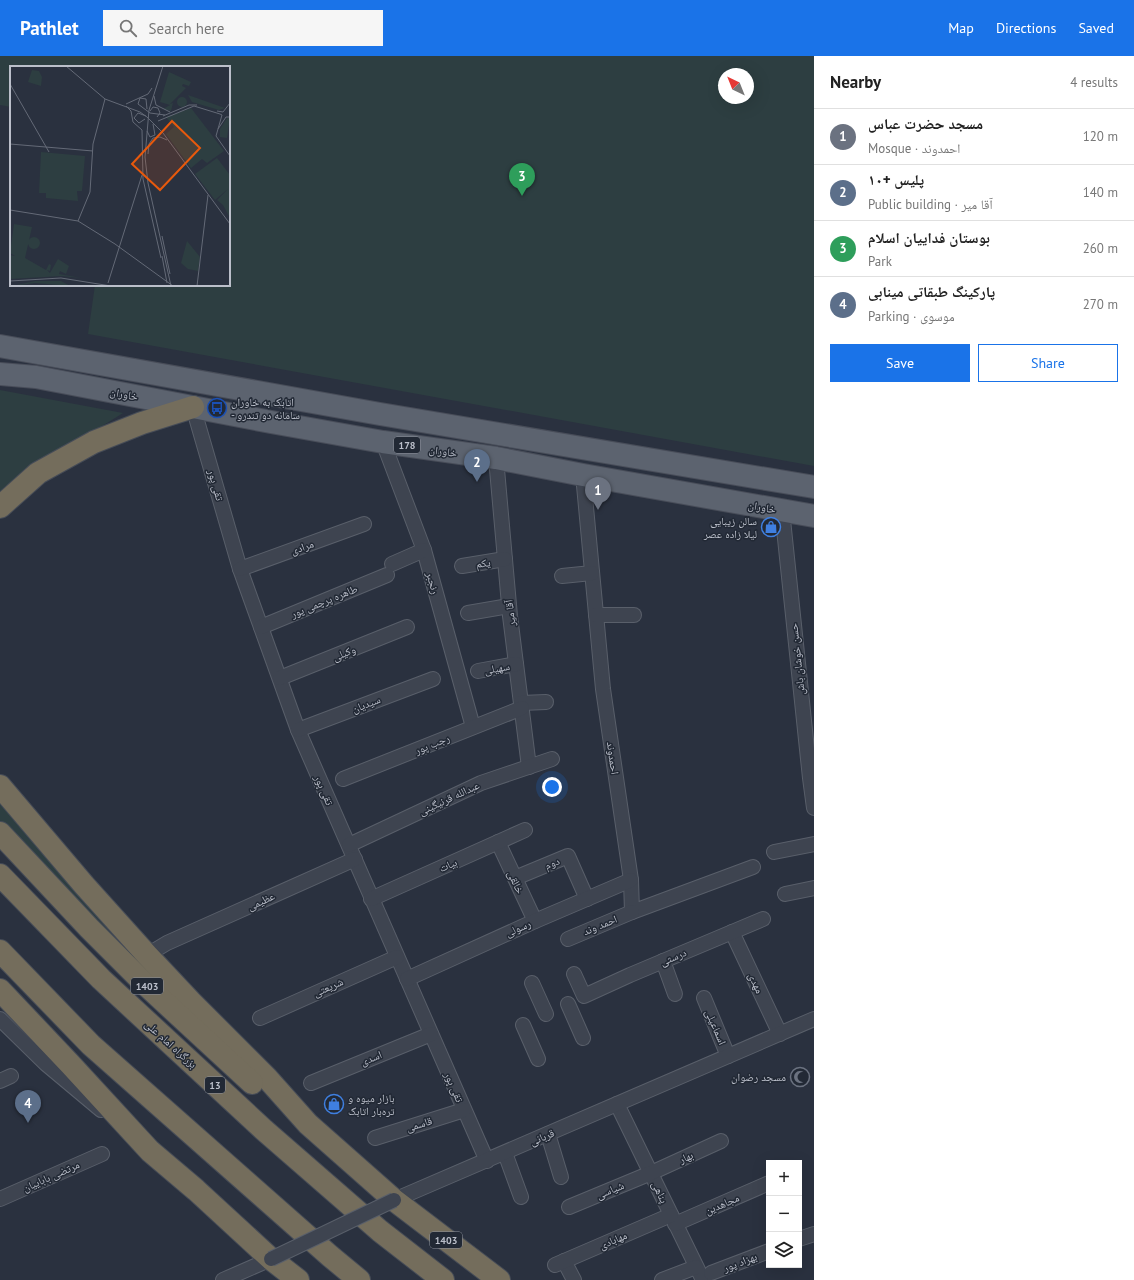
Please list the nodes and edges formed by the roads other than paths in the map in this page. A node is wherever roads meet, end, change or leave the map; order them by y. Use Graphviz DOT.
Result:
graph roads {
  1 [pos="0,346"];
  2 [pos="0,374"];
  3 [pos="193,407"];
  4 [pos="383,442"];
  5 [pos="496,458"];
  6 [pos="583,475"];
  7 [pos="814,487"];
  8 [pos="0,507"];
  9 [pos="782,510"];
  10 [pos="814,516"];
  11 [pos="364,524"];
  12 [pos="424,550"];
  13 [pos="505,559"];
  14 [pos="462,566"];
  15 [pos="240,569"];
  16 [pos="592,573"];
  17 [pos="562,576"];
  18 [pos="509,606"];
  19 [pos="468,613"];
  20 [pos="596,614"];
  21 [pos="634,615"];
  22 [pos="261,627"];
  23 [pos="407,627"];
  24 [pos="516,664"];
  25 [pos="478,671"];
  26 [pos="280,678"];
  27 [pos="433,679"];
  28 [pos="546,702"];
  29 [pos="522,705"];
  30 [pos="473,727"];
  31 [pos="298,730"];
  32 [pos="552,759"];
  33 [pos="529,767"];
  34 [pos="812,777"];
  35 [pos="343,779"];
  36 [pos="0,786"];
  37 [pos="814,808"];
  38 [pos="525,830"];
  39 [pos="0,833"];
  40 [pos="498,842"];
  41 [pos="814,844"];
  42 [pos="349,845"];
  43 [pos="774,852"];
  44 [pos="354,859"];
  45 [pos="753,866"];
  46 [pos="0,876"];
  47 [pos="515,878"];
  48 [pos="631,880"];
  49 [pos="814,888"];
  50 [pos="785,894"];
  51 [pos="372,899"];
  52 [pos="587,899"];
  53 [pos="632,912"];
  54 [pos="763,919"];
  55 [pos="535,921"];
  56 [pos="732,932"];
  57 [pos="568,939"];
  58 [pos="0,951"];
  59 [pos="148,955"];
  60 [pos="397,957"];
  61 [pos="663,961"];
  62 [pos="574,974"];
  63 [pos="407,979"];
  64 [pos="532,983"];
  65 [pos="0,990"];
  66 [pos="675,994"];
  67 [pos="704,998"];
  68 [pos="568,1004"];
  69 [pos="546,1014"];
  70 [pos="260,1018"];
  71 [pos="0,1019"];
  72 [pos="814,1019"];
  73 [pos="523,1024"];
  74 [pos="431,1034"];
  75 [pos="780,1034"];
  76 [pos="583,1038"];
  77 [pos="728,1056"];
  78 [pos="538,1059"];
  79 [pos="311,1083"];
  80 [pos="617,1104"];
  81 [pos="464,1110"];
  82 [pos="308,1124"];
  83 [pos="548,1134"];
  84 [pos="375,1138"];
  85 [pos="721,1141"];
  86 [pos="150,1152"];
  87 [pos="505,1153"];
  88 [pos="102,1154"];
  89 [pos="486,1161"];
  90 [pos="651,1173"];
  91 [pos="561,1177"];
  92 [pos="766,1184"];
  93 [pos="522,1197"];
  94 [pos="0,1199"];
  95 [pos="394,1200"];
  96 [pos="569,1207"];
  97 [pos="673,1219"];
  98 [pos="814,1234"];
  99 [pos="802,1239"];
  100 [pos="766,1252"];
  101 [pos="272,1259"];
  102 [pos="696,1267"];
  103 [pos="707,1276"];
  104 [pos="223,1280"];
  105 [pos="298,1280"];
  106 [pos="359,1280"];
  107 [pos="443,1280"];
  108 [pos="499,1280"];
  109 [pos="574,1280"];
  110 [pos="662,1280"];
  1 -- 7 [label="main road, 178"];
  2 -- 3 [label="main road, خاوران / 178"];
  3 -- 4 [label="main road, خاوران / 178"];
  3 -- 8 [label="highway"];
  3 -- 15 [label="street, تقی پور"];
  4 -- 5 [label="main road, خاوران / 178"];
  4 -- 12 [label="street, رنجبر"];
  5 -- 6 [label="main road, خاوران / 178"];
  5 -- 13 [label="street, آقا میر"];
  6 -- 9 [label="main road, خاوران / 178"];
  6 -- 16 [label="street, احمدوند"];
  9 -- 10 [label="main road, خاوران / 178"];
  9 -- 34 [label="street, حسن خوشان باش"];
  11 -- 15 [label="street, مرادی"];
  12 -- 22 [label="street, طاهره پرچمی پور"];
  12 -- 30 [label="street, رنجبر"];
  13 -- 14 [label="street, یکم"];
  13 -- 18 [label="street, آقا میر"];
  15 -- 22 [label="street, تقی پور"];
  16 -- 17 [label="street"];
  16 -- 20 [label="street, احمدوند"];
  18 -- 19 [label="street"];
  18 -- 24 [label="street, آقا میر"];
  20 -- 21 [label="street"];
  20 -- 48 [label="street, احمدوند"];
  22 -- 26 [label="street, تقی پور"];
  23 -- 26 [label="street, وکیلی"];
  24 -- 25 [label="street, سهیلی"];
  24 -- 29 [label="street, آقا میر"];
  26 -- 31 [label="street, تقی پور"];
  27 -- 31 [label="street, سیدیان"];
  28 -- 29 [label="street, رجب پور"];
  29 -- 30 [label="street, رجب پور"];
  29 -- 33 [label="street, آقا میر"];
  30 -- 35 [label="street, رجب پور"];
  31 -- 42 [label="street, تقی پور"];
  32 -- 33 [label="street, عبدالله قرنیگینی"];
  33 -- 42 [label="street, عبدالله قرنیگینی"];
  34 -- 37 [label="street, حسن خوشان باش"];
  36 -- 59 [label="highway"];
  38 -- 40 [label="street, بیات"];
  39 -- 82 [label="highway, 1403"];
  40 -- 47 [label="street, خالقی"];
  40 -- 51 [label="street, بیات"];
  41 -- 43 [label="street"];
  42 -- 44 [label="street, تقی پور"];
  44 -- 51 [label="street, تقی پور"];
  44 -- 59 [label="street, عظیمی"];
  45 -- 53 [label="street"];
  46 -- 107 [label="highway, بزرگراه امام علی / 13"];
  47 -- 52 [label="street, دوم"];
  47 -- 55 [label="street, خالقی"];
  48 -- 52 [label="street, رسولی"];
  48 -- 53 [label="street, احمدوند"];
  49 -- 50 [label="street"];
  51 -- 60 [label="street, تقی پور"];
  52 -- 55 [label="street, رسولی"];
  53 -- 57 [label="street, احمد وند"];
  54 -- 56 [label="street, درستی"];
  55 -- 63 [label="street, رسولی"];
  56 -- 61 [label="street, درستی"];
  56 -- 75 [label="street, مهدی"];
  58 -- 106 [label="highway"];
  59 -- 82 [label="highway"];
  60 -- 63 [label="street, تقی پور"];
  60 -- 70 [label="street, شریعتی"];
  61 -- 62 [label="street, درستی"];
  61 -- 66 [label="street"];
  63 -- 74 [label="street, تقی پور"];
  64 -- 69 [label="street"];
  65 -- 86 [label="highway"];
  67 -- 77 [label="street, اسماعیلی"];
  68 -- 76 [label="street"];
  71 -- 86 [label="street"];
  72 -- 75 [label="street, قربانی"];
  73 -- 78 [label="street"];
  74 -- 79 [label="street, اسدی"];
  74 -- 81 [label="street, تقی پور"];
  75 -- 77 [label="street, قربانی"];
  77 -- 80 [label="street, قربانی"];
  80 -- 83 [label="street, قربانی"];
  80 -- 90 [label="street, پناهی"];
  81 -- 84 [label="street, قاسمی"];
  81 -- 89 [label="street, تقی پور"];
  82 -- 95 [label="highway"];
  83 -- 87 [label="street, قربانی"];
  83 -- 91 [label="street"];
  85 -- 90 [label="street, بهار"];
  86 -- 101 [label="highway"];
  87 -- 89 [label="street, قربانی"];
  87 -- 93 [label="street"];
  88 -- 94 [label="street, مرتضی باباییان"];
  89 -- 95 [label="street, قربانی"];
  90 -- 96 [label="street, شیاسی"];
  90 -- 97 [label="street, پناهی"];
  92 -- 97 [label="street, مجاهدین"];
  95 -- 101 [label="street, قربانی, bridge"];
  95 -- 108 [label="highway, 1403"];
  97 -- 102 [label="street, پناهی"];
  97 -- 109 [label="street, مهابادی"];
  98 -- 99 [label="street"];
  100 -- 103 [label="street, بهزاد پور"];
  101 -- 104 [label="street, قربانی"];
  101 -- 105 [label="highway"];
  102 -- 103 [label="street, پناهی"];
  102 -- 110 [label="street"];
}
